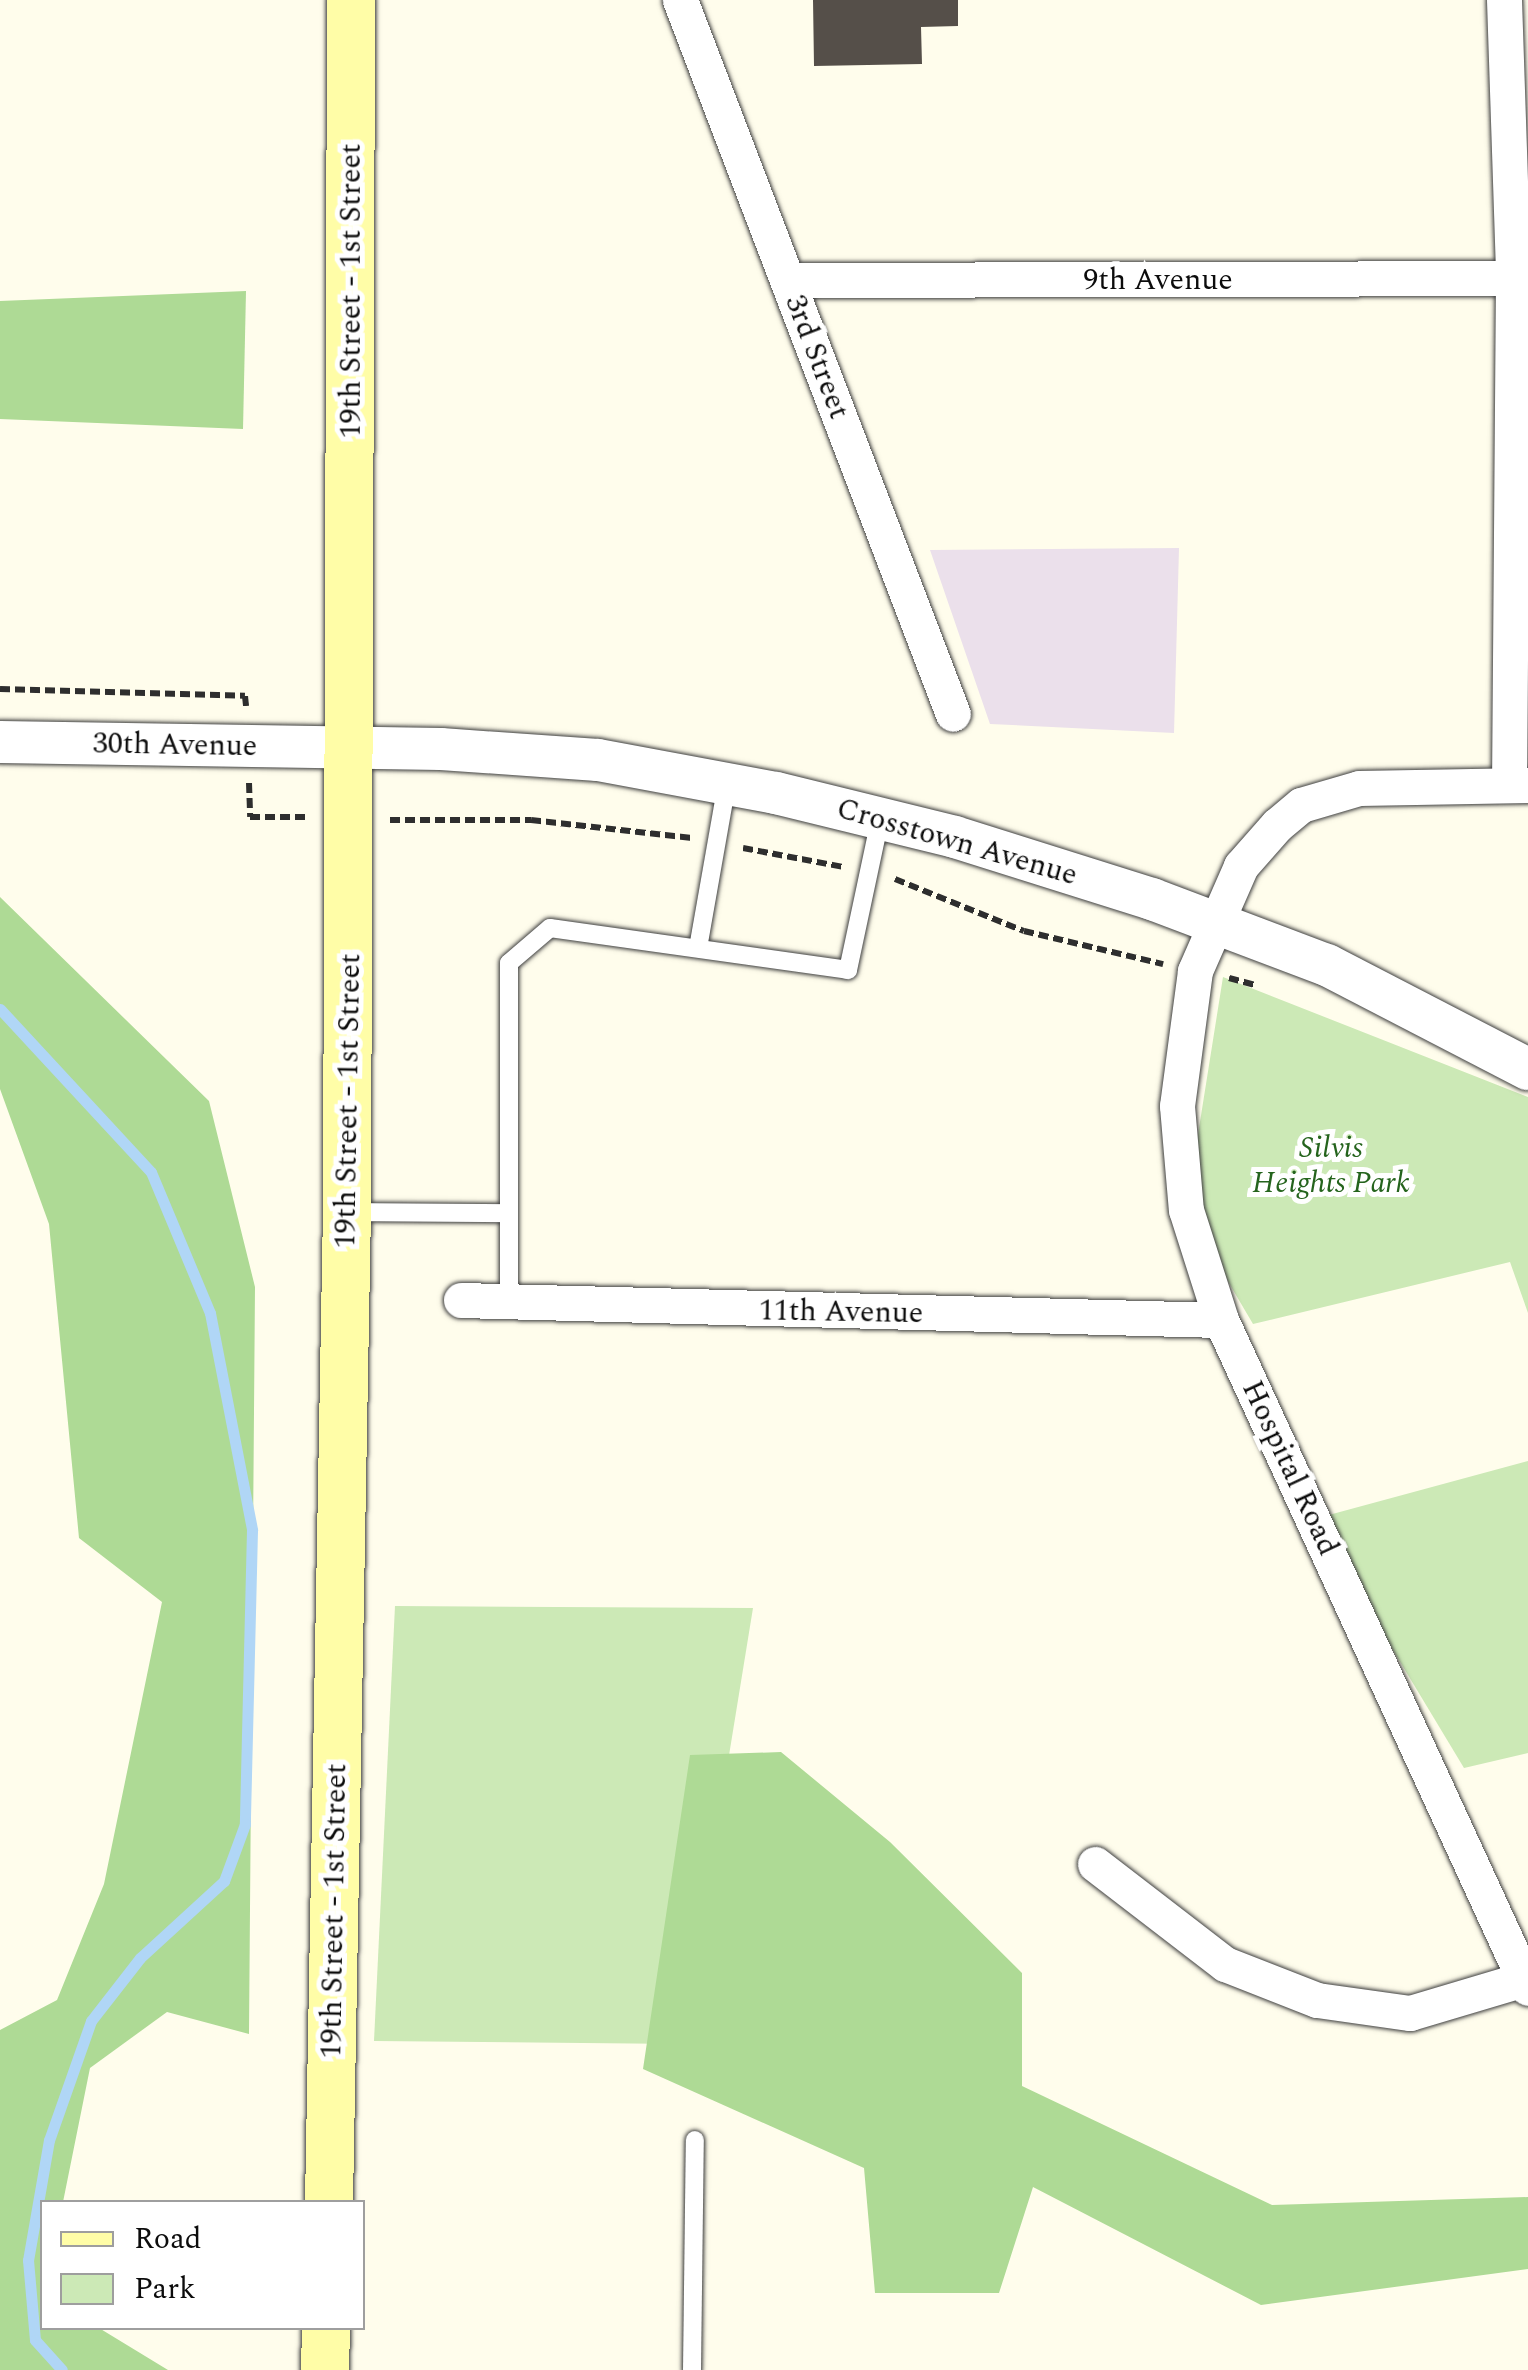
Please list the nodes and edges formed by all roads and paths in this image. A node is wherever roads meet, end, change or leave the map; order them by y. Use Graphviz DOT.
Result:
graph roads {
  1 [pos="351,0"];
  2 [pos="680,0"];
  3 [pos="1504,0"];
  4 [pos="1520,278"];
  5 [pos="788,280"];
  6 [pos="0,689"];
  7 [pos="245,696"];
  8 [pos="954,714"];
  9 [pos="0,742"];
  10 [pos="350,748"];
  11 [pos="727,784"];
  12 [pos="1519,784"];
  13 [pos="249,790"];
  14 [pos="295,817"];
  15 [pos="350,818"];
  16 [pos="880,820"];
  17 [pos="718,844"];
  18 [pos="871,873"];
  19 [pos="1213,923"];
  20 [pos="698,948"];
  21 [pos="1151,962"];
  22 [pos="1528,1069"];
  23 [pos="347,1212"];
  24 [pos="508,1214"];
  25 [pos="462,1300"];
  26 [pos="508,1303"];
  27 [pos="1221,1320"];
  28 [pos="1095,1864"];
  29 [pos="1526,1983"];
  30 [pos="695,2140"];
  31 [pos="328,2200"];
  32 [pos="326,2330"];
  33 [pos="326,2370"];
  34 [pos="692,2370"];
  1 -- 10 [label="main road, 19th Street - 1st Street"];
  2 -- 5 [label="street, 3rd Street"];
  3 -- 4 [label="street"];
  4 -- 5 [label="street, 9th Avenue"];
  4 -- 12 [label="street"];
  5 -- 8 [label="street, 3rd Street"];
  6 -- 7 [label="path"];
  9 -- 10 [label="street, 30th Avenue"];
  10 -- 11 [label="street, Crosstown Avenue"];
  10 -- 15 [label="main road, 19th Street - 1st Street"];
  11 -- 16 [label="street, Crosstown Avenue"];
  11 -- 17 [label="lane"];
  12 -- 19 [label="street, Hospital Road"];
  13 -- 14 [label="path"];
  15 -- 17 [label="path"];
  15 -- 23 [label="main road, 19th Street - 1st Street"];
  16 -- 18 [label="lane"];
  16 -- 19 [label="street, Crosstown Avenue"];
  17 -- 18 [label="path"];
  17 -- 20 [label="lane"];
  18 -- 20 [label="lane"];
  18 -- 21 [label="path"];
  19 -- 22 [label="street, Crosstown Avenue"];
  19 -- 27 [label="street, Hospital Road"];
  20 -- 24 [label="lane"];
  23 -- 24 [label="lane"];
  23 -- 31 [label="main road, 19th Street - 1st Street"];
  24 -- 26 [label="lane"];
  25 -- 26 [label="street, 11th Avenue"];
  26 -- 27 [label="street, 11th Avenue"];
  27 -- 29 [label="street, Hospital Road"];
  28 -- 29 [label="street"];
  30 -- 34 [label="lane"];
  32 -- 33 [label="main road"];
}
